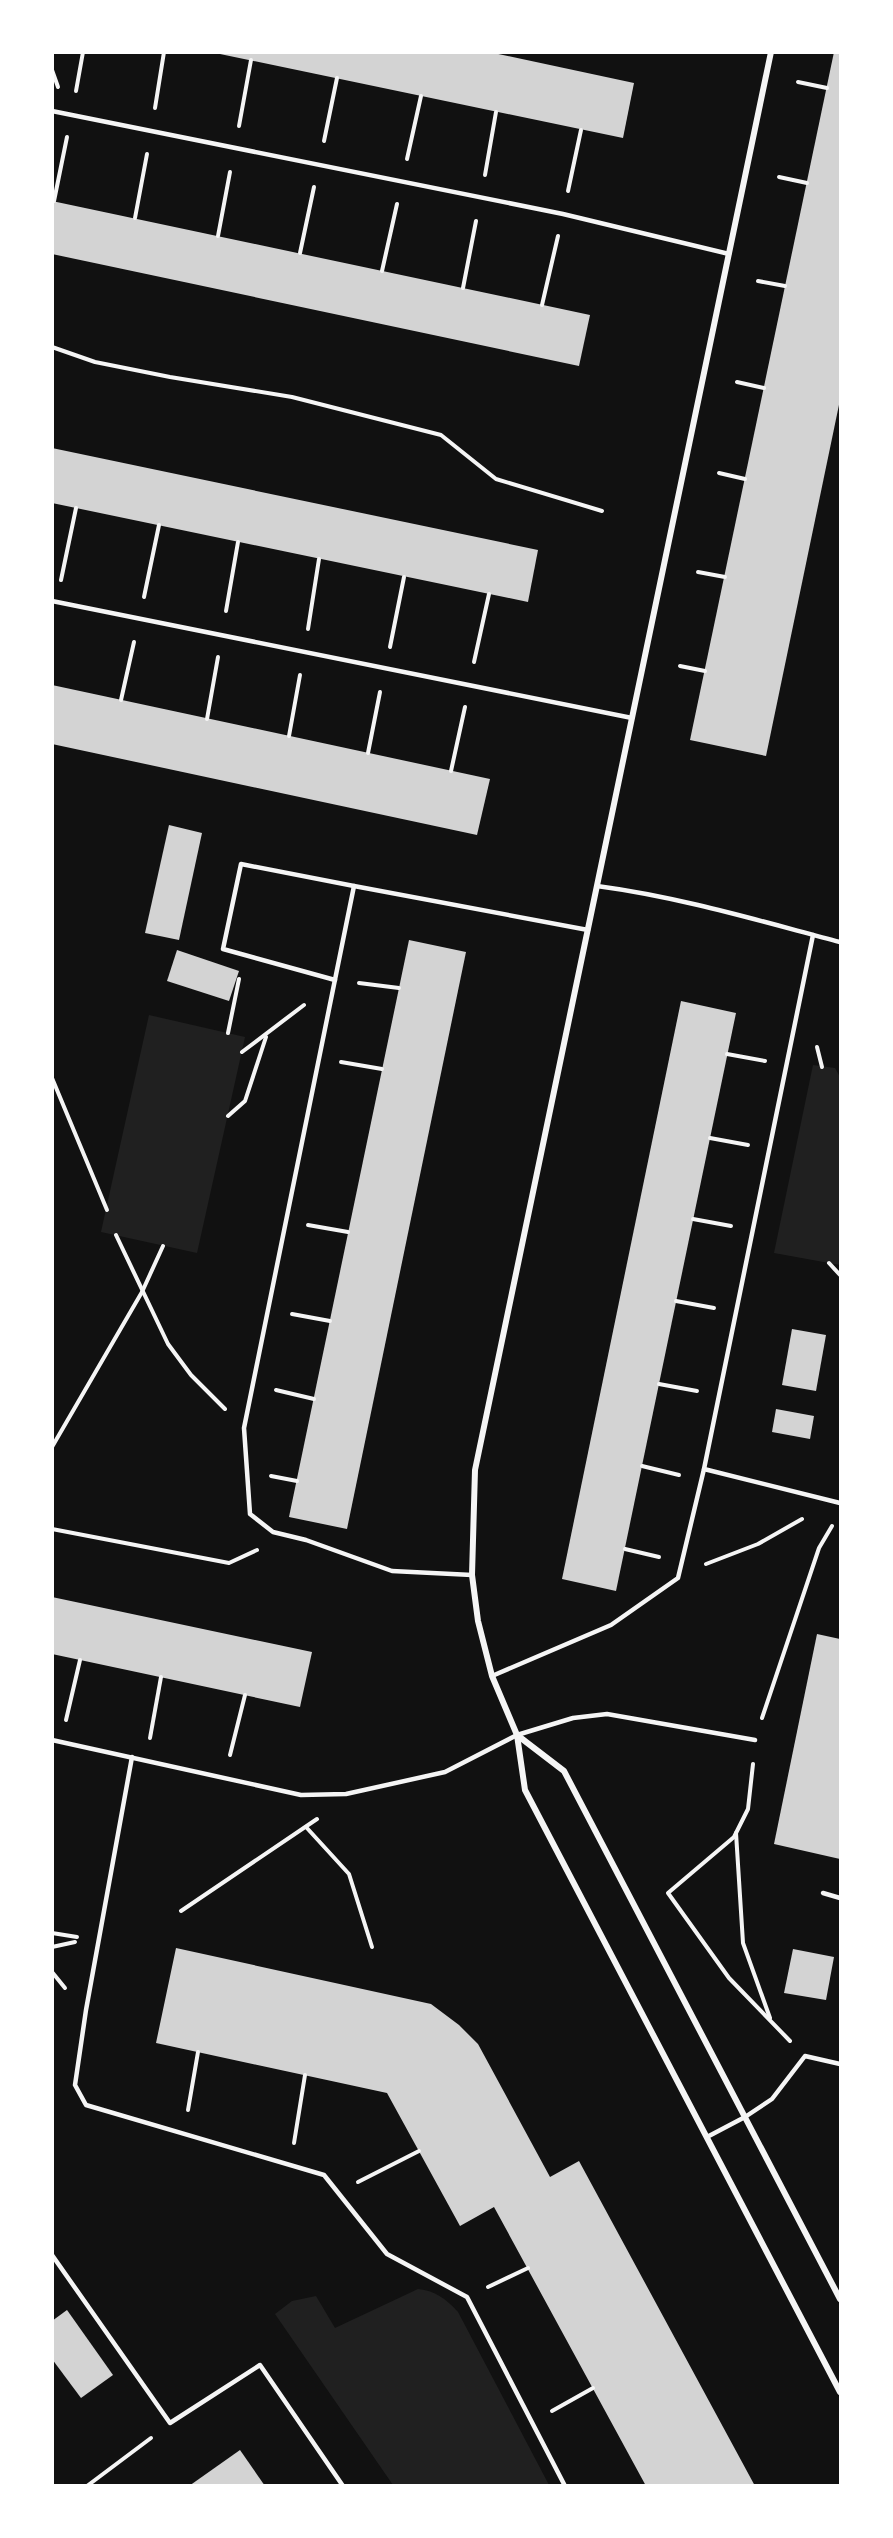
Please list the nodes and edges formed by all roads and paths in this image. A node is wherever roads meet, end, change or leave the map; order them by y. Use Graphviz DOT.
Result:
graph roads {
  1 [pos="771,52"];
  2 [pos="798,82"];
  3 [pos="827,88"];
  4 [pos="52,111"];
  5 [pos="779,177"];
  6 [pos="807,183"];
  7 [pos="729,254"];
  8 [pos="758,281"];
  9 [pos="785,286"];
  10 [pos="52,347"];
  11 [pos="737,382"];
  12 [pos="764,388"];
  13 [pos="719,473"];
  14 [pos="745,479"];
  15 [pos="76,508"];
  16 [pos="602,511"];
  17 [pos="698,572"];
  18 [pos="725,577"];
  19 [pos="55,601"];
  20 [pos="680,666"];
  21 [pos="705,671"];
  22 [pos="632,718"];
  23 [pos="354,886"];
  24 [pos="597,886"];
  25 [pos="588,930"];
  26 [pos="813,935"];
  27 [pos="840,942"];
  28 [pos="244,955"];
  29 [pos="335,980"];
  30 [pos="399,988"];
  31 [pos="228,1033"];
  32 [pos="266,1036"];
  33 [pos="242,1052"];
  34 [pos="727,1054"];
  35 [pos="319,1058"];
  36 [pos="787,1065"];
  37 [pos="382,1069"];
  38 [pos="52,1078"];
  39 [pos="228,1116"];
  40 [pos="710,1138"];
  41 [pos="769,1150"];
  42 [pos="107,1210"];
  43 [pos="693,1219"];
  44 [pos="285,1222"];
  45 [pos="753,1230"];
  46 [pos="348,1232"];
  47 [pos="116,1235"];
  48 [pos="163,1246"];
  49 [pos="829,1263"];
  50 [pos="840,1275"];
  51 [pos="142,1292"];
  52 [pos="676,1301"];
  53 [pos="268,1309"];
  54 [pos="736,1312"];
  55 [pos="330,1321"];
  56 [pos="253,1384"];
  57 [pos="659,1384"];
  58 [pos="719,1395"];
  59 [pos="314,1399"];
  60 [pos="244,1428"];
  61 [pos="52,1447"];
  62 [pos="642,1466"];
  63 [pos="704,1468"];
  64 [pos="701,1480"];
  65 [pos="840,1503"];
  66 [pos="809,1515"];
  67 [pos="835,1521"];
  68 [pos="52,1529"];
  69 [pos="273,1532"];
  70 [pos="625,1549"];
  71 [pos="682,1562"];
  72 [pos="702,1566"];
  73 [pos="472,1575"];
  74 [pos="80,1660"];
  75 [pos="492,1676"];
  76 [pos="161,1677"];
  77 [pos="245,1695"];
  78 [pos="517,1735"];
  79 [pos="52,1740"];
  80 [pos="755,1740"];
  81 [pos="61,1742"];
  82 [pos="132,1757"];
  83 [pos="146,1760"];
  84 [pos="225,1779"];
  85 [pos="345,1794"];
  86 [pos="306,1827"];
  87 [pos="736,1832"];
  88 [pos="823,1893"];
  89 [pos="840,1898"];
  90 [pos="181,1911"];
  91 [pos="372,1947"];
  92 [pos="772,2022"];
  93 [pos="198,2052"];
  94 [pos="805,2056"];
  95 [pos="840,2064"];
  96 [pos="305,2075"];
  97 [pos="745,2117"];
  98 [pos="184,2134"];
  99 [pos="707,2137"];
  100 [pos="419,2151"];
  101 [pos="290,2165"];
  102 [pos="337,2192"];
  103 [pos="52,2255"];
  104 [pos="528,2268"];
  105 [pos="467,2297"];
  106 [pos="840,2299"];
  107 [pos="593,2388"];
  108 [pos="840,2392"];
  109 [pos="532,2421"];
  110 [pos="170,2423"];
  111 [pos="87,2486"];
  112 [pos="343,2486"];
  113 [pos="565,2486"];
  1 -- 7 [label="street"];
  2 -- 3 [label="path"];
  4 -- 7 [label="lane"];
  5 -- 6 [label="path"];
  7 -- 22 [label="street"];
  8 -- 9 [label="path"];
  10 -- 16 [label="path"];
  11 -- 12 [label="path"];
  13 -- 14 [label="path"];
  15 -- 19 [label="path"];
  17 -- 18 [label="path"];
  19 -- 22 [label="lane"];
  20 -- 21 [label="path"];
  22 -- 24 [label="street"];
  23 -- 25 [label="lane"];
  23 -- 28 [label="lane"];
  23 -- 29 [label="lane"];
  24 -- 25 [label="street"];
  24 -- 26 [label="lane"];
  25 -- 73 [label="street"];
  26 -- 27 [label="lane"];
  26 -- 36 [label="lane"];
  28 -- 29 [label="lane"];
  28 -- 31 [label="path"];
  29 -- 30 [label="path"];
  29 -- 32 [label="path"];
  29 -- 35 [label="lane"];
  32 -- 33 [label="path"];
  32 -- 39 [label="path"];
  34 -- 36 [label="path"];
  35 -- 37 [label="path"];
  35 -- 44 [label="lane"];
  36 -- 41 [label="lane"];
  38 -- 42 [label="path"];
  40 -- 41 [label="path"];
  41 -- 45 [label="lane"];
  43 -- 45 [label="path"];
  44 -- 46 [label="path"];
  44 -- 53 [label="lane"];
  45 -- 54 [label="lane"];
  47 -- 51 [label="path"];
  48 -- 51 [label="path"];
  49 -- 50 [label="path"];
  51 -- 60 [label="path"];
  51 -- 61 [label="path"];
  52 -- 54 [label="path"];
  53 -- 55 [label="path"];
  53 -- 56 [label="lane"];
  54 -- 58 [label="lane"];
  56 -- 59 [label="path"];
  56 -- 60 [label="lane"];
  57 -- 58 [label="path"];
  58 -- 63 [label="lane"];
  60 -- 69 [label="lane"];
  62 -- 64 [label="path"];
  63 -- 64 [label="lane"];
  63 -- 65 [label="lane"];
  64 -- 71 [label="lane"];
  66 -- 72 [label="path"];
  67 -- 80 [label="path"];
  68 -- 69 [label="path"];
  69 -- 73 [label="lane"];
  70 -- 71 [label="path"];
  71 -- 75 [label="lane"];
  73 -- 75 [label="street"];
  74 -- 81 [label="path"];
  75 -- 78 [label="street"];
  76 -- 83 [label="path"];
  77 -- 84 [label="path"];
  78 -- 80 [label="lane"];
  78 -- 85 [label="lane"];
  78 -- 97 [label="street"];
  78 -- 99 [label="street"];
  79 -- 81 [label="lane"];
  80 -- 87 [label="path"];
  81 -- 82 [label="lane"];
  82 -- 83 [label="lane"];
  82 -- 98 [label="lane"];
  83 -- 84 [label="lane"];
  84 -- 85 [label="lane"];
  85 -- 86 [label="path"];
  86 -- 90 [label="path"];
  86 -- 91 [label="path"];
  87 -- 92 [label="path"];
  87 -- 92 [label="path"];
  88 -- 89 [label="lane"];
  92 -- 94 [label="path"];
  93 -- 98 [label="path"];
  94 -- 95 [label="lane"];
  94 -- 97 [label="lane"];
  96 -- 101 [label="path"];
  97 -- 99 [label="lane"];
  97 -- 106 [label="street"];
  98 -- 101 [label="lane"];
  99 -- 108 [label="street"];
  100 -- 102 [label="path"];
  101 -- 102 [label="lane"];
  102 -- 105 [label="lane"];
  103 -- 110 [label="lane"];
  104 -- 105 [label="path"];
  105 -- 109 [label="lane"];
  107 -- 109 [label="path"];
  109 -- 113 [label="lane"];
  110 -- 111 [label="path"];
  110 -- 112 [label="lane"];
}
